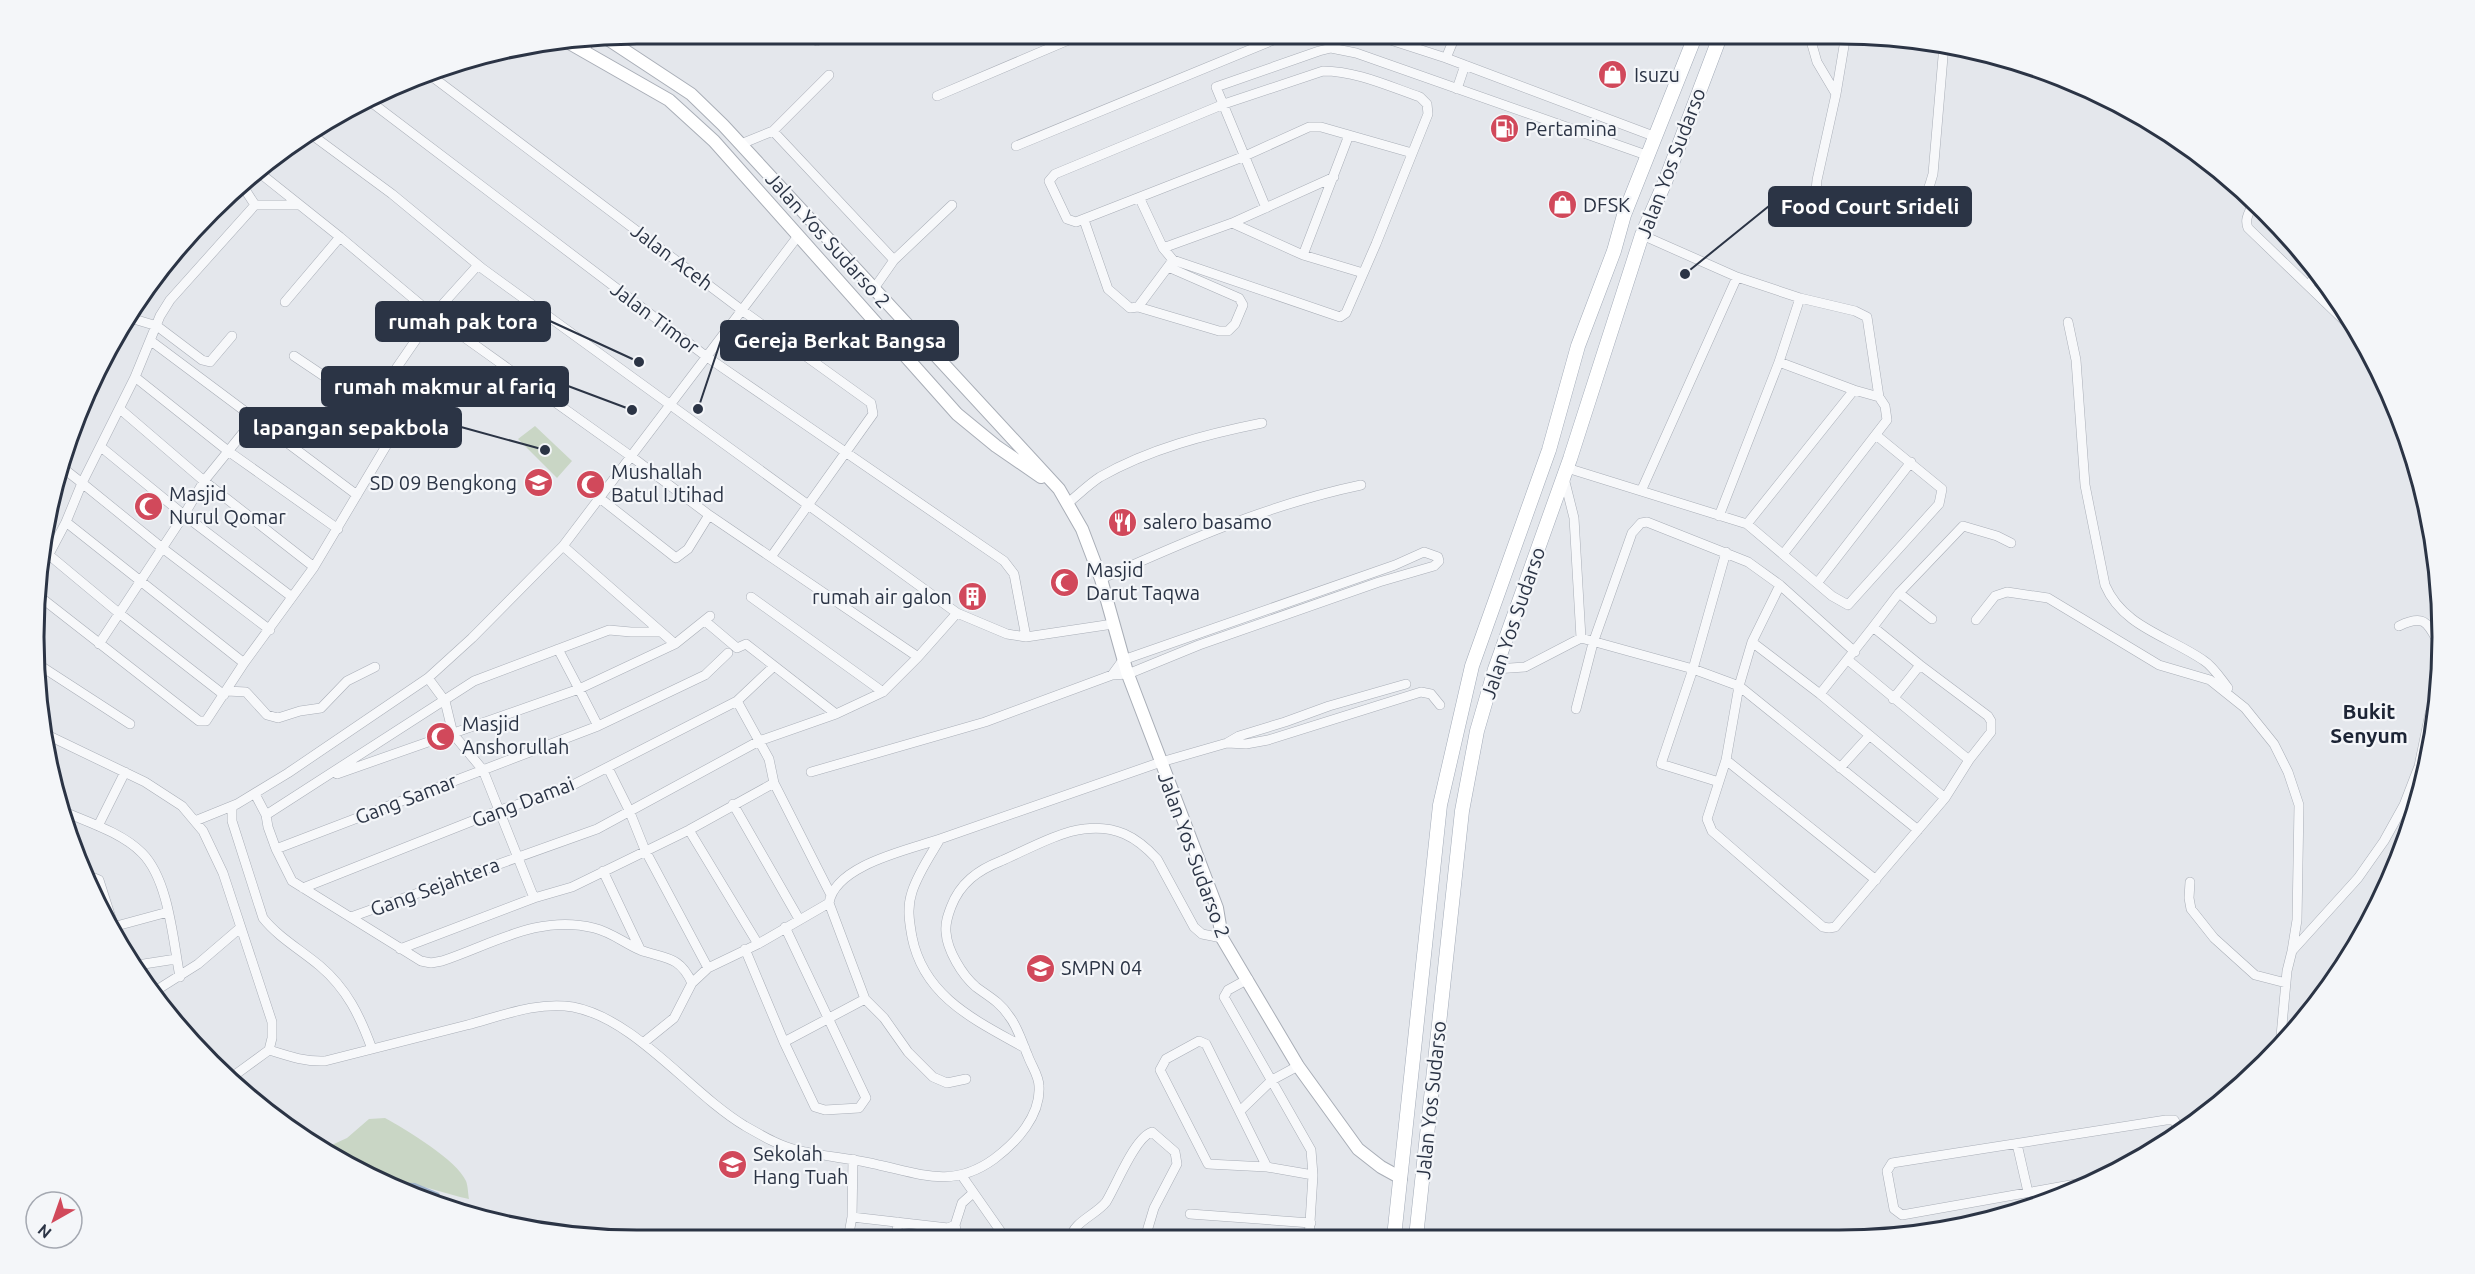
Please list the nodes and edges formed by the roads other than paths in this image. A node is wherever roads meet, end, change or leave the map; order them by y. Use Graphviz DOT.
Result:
graph roads {
  1 [pos="1059,44"];
  2 [pos="1264,44"];
  3 [pos="1403,44"];
  4 [pos="1452,44"];
  5 [pos="1692,44"];
  6 [pos="1717,44"];
  7 [pos="1812,44"];
  8 [pos="1844,44"];
  9 [pos="596,45"];
  10 [pos="616,45"];
  11 [pos="588,46"];
  12 [pos="577,47"];
  13 [pos="587,53"];
  14 [pos="1943,53"];
  15 [pos="1446,58"];
  16 [pos="1465,66"];
  17 [pos="830,75"];
  18 [pos="435,79"];
  19 [pos="1457,88"];
  20 [pos="1836,94"];
  21 [pos="937,96"];
  22 [pos="1224,104"];
  23 [pos="375,105"];
  24 [pos="773,131"];
  25 [pos="1349,135"];
  26 [pos="1656,137"];
  27 [pos="316,138"];
  28 [pos="741,144"];
  29 [pos="1016,146"];
  30 [pos="1412,153"];
  31 [pos="1245,156"];
  32 [pos="1649,156"];
  33 [pos="1642,174"];
  34 [pos="263,177"];
  35 [pos="1334,177"];
  36 [pos="1665,182"];
  37 [pos="246,191"];
  38 [pos="1140,199"];
  39 [pos="255,205"];
  40 [pos="297,205"];
  41 [pos="952,205"];
  42 [pos="1266,208"];
  43 [pos="2250,210"];
  44 [pos="1084,220"];
  45 [pos="1232,223"];
  46 [pos="1642,235"];
  47 [pos="798,236"];
  48 [pos="340,237"];
  49 [pos="1163,248"];
  50 [pos="1614,251"];
  51 [pos="1303,255"];
  52 [pos="894,260"];
  53 [pos="1634,260"];
  54 [pos="1170,264"];
  55 [pos="478,265"];
  56 [pos="1363,273"];
  57 [pos="1737,277"];
  58 [pos="862,278"];
  59 [pos="2312,280"];
  60 [pos="2307,285"];
  61 [pos="873,290"];
  62 [pos="847,292"];
  63 [pos="1800,298"];
  64 [pos="285,302"];
  65 [pos="1138,307"];
  66 [pos="2333,310"];
  67 [pos="743,311"];
  68 [pos="433,315"];
  69 [pos="136,320"];
  70 [pos="2068,322"];
  71 [pos="157,326"];
  72 [pos="232,336"];
  73 [pos="151,341"];
  74 [pos="294,356"];
  75 [pos="707,357"];
  76 [pos="1779,362"];
  77 [pos="135,377"];
  78 [pos="1854,390"];
  79 [pos="1879,397"];
  80 [pos="367,405"];
  81 [pos="671,405"];
  82 [pos="120,409"];
  83 [pos="255,418"];
  84 [pos="1262,423"];
  85 [pos="1876,435"];
  86 [pos="101,447"];
  87 [pos="228,451"];
  88 [pos="845,454"];
  89 [pos="632,457"];
  90 [pos="1911,462"];
  91 [pos="67,472"];
  92 [pos="1566,473"];
  93 [pos="204,480"];
  94 [pos="82,483"];
  95 [pos="1361,485"];
  96 [pos="1059,489"];
  97 [pos="1642,489"];
  98 [pos="357,495"];
  99 [pos="601,499"];
  100 [pos="808,503"];
  101 [pos="1068,504"];
  102 [pos="184,515"];
  103 [pos="709,515"];
  104 [pos="1719,516"];
  105 [pos="66,522"];
  106 [pos="1747,524"];
  107 [pos="338,529"];
  108 [pos="2011,543"];
  109 [pos="563,546"];
  110 [pos="161,548"];
  111 [pos="1726,552"];
  112 [pos="1784,553"];
  113 [pos="50,555"];
  114 [pos="771,557"];
  115 [pos="314,567"];
  116 [pos="1101,579"];
  117 [pos="141,580"];
  118 [pos="1818,582"];
  119 [pos="1780,585"];
  120 [pos="1899,593"];
  121 [pos="292,597"];
  122 [pos="751,597"];
  123 [pos="45,601"];
  124 [pos="957,613"];
  125 [pos="120,614"];
  126 [pos="1932,619"];
  127 [pos="1976,620"];
  128 [pos="1113,624"];
  129 [pos="2399,626"];
  130 [pos="1873,627"];
  131 [pos="270,630"];
  132 [pos="2432,631"];
  133 [pos="661,632"];
  134 [pos="1026,637"];
  135 [pos="1581,638"];
  136 [pos="1752,642"];
  137 [pos="1593,643"];
  138 [pos="99,644"];
  139 [pos="675,644"];
  140 [pos="558,649"];
  141 [pos="1855,652"];
  142 [pos="728,653"];
  143 [pos="918,657"];
  144 [pos="1123,660"];
  145 [pos="1848,660"];
  146 [pos="244,663"];
  147 [pos="1920,665"];
  148 [pos="375,667"];
  149 [pos="773,667"];
  150 [pos="45,669"];
  151 [pos="1495,669"];
  152 [pos="1693,669"];
  153 [pos="1128,674"];
  154 [pos="1112,675"];
  155 [pos="428,678"];
  156 [pos="1406,684"];
  157 [pos="1739,686"];
  158 [pos="579,689"];
  159 [pos="883,692"];
  160 [pos="225,693"];
  161 [pos="1820,694"];
  162 [pos="1893,699"];
  163 [pos="445,701"];
  164 [pos="737,701"];
  165 [pos="1440,705"];
  166 [pos="2245,708"];
  167 [pos="1576,709"];
  168 [pos="836,714"];
  169 [pos="129,724"];
  170 [pos="598,726"];
  171 [pos="453,734"];
  172 [pos="1869,736"];
  173 [pos="53,737"];
  174 [pos="1454,737"];
  175 [pos="759,741"];
  176 [pos="1475,742"];
  177 [pos="1227,743"];
  178 [pos="1726,760"];
  179 [pos="1969,760"];
  180 [pos="1161,762"];
  181 [pos="608,768"];
  182 [pos="1840,768"];
  183 [pos="483,770"];
  184 [pos="125,772"];
  185 [pos="811,772"];
  186 [pos="324,779"];
  187 [pos="1719,782"];
  188 [pos="774,783"];
  189 [pos="2413,784"];
  190 [pos="255,794"];
  191 [pos="1945,798"];
  192 [pos="733,804"];
  193 [pos="232,807"];
  194 [pos="500,810"];
  195 [pos="629,810"];
  196 [pos="71,815"];
  197 [pos="266,815"];
  198 [pos="195,821"];
  199 [pos="98,826"];
  200 [pos="689,830"];
  201 [pos="1918,830"];
  202 [pos="940,839"];
  203 [pos="276,849"];
  204 [pos="645,850"];
  205 [pos="519,858"];
  206 [pos="1433,863"];
  207 [pos="1457,864"];
  208 [pos="603,871"];
  209 [pos="96,879"];
  210 [pos="1876,880"];
  211 [pos="2190,882"];
  212 [pos="303,888"];
  213 [pos="102,893"];
  214 [pos="534,898"];
  215 [pos="830,899"];
  216 [pos="168,912"];
  217 [pos="351,917"];
  218 [pos="799,919"];
  219 [pos="118,925"];
  220 [pos="785,927"];
  221 [pos="240,928"];
  222 [pos="1222,938"];
  223 [pos="758,944"];
  224 [pos="400,949"];
  225 [pos="640,949"];
  226 [pos="745,949"];
  227 [pos="2292,951"];
  228 [pos="176,960"];
  229 [pos="142,964"];
  230 [pos="708,968"];
  231 [pos="180,977"];
  232 [pos="1248,979"];
  233 [pos="692,983"];
  234 [pos="2286,983"];
  235 [pos="159,989"];
  236 [pos="865,999"];
  237 [pos="828,1019"];
  238 [pos="2282,1031"];
  239 [pos="784,1042"];
  240 [pos="643,1043"];
  241 [pos="1024,1048"];
  242 [pos="372,1049"];
  243 [pos="269,1050"];
  244 [pos="1298,1066"];
  245 [pos="236,1074"];
  246 [pos="966,1079"];
  247 [pos="1272,1080"];
  248 [pos="1240,1111"];
  249 [pos="2176,1124"];
  250 [pos="2017,1144"];
  251 [pos="853,1159"];
  252 [pos="1267,1167"];
  253 [pos="1313,1175"];
  254 [pos="962,1176"];
  255 [pos="1401,1178"];
  256 [pos="2062,1186"];
  257 [pos="2028,1192"];
  258 [pos="974,1193"];
  259 [pos="1190,1214"];
  260 [pos="852,1217"];
  261 [pos="898,1222"];
  262 [pos="1311,1223"];
  263 [pos="955,1224"];
  264 [pos="850,1230"];
  265 [pos="897,1230"];
  266 [pos="956,1230"];
  267 [pos="1000,1230"];
  268 [pos="1073,1230"];
  269 [pos="1147,1230"];
  270 [pos="1310,1230"];
  271 [pos="1395,1230"];
  272 [pos="1417,1230"];
  1 -- 21 [label="street"];
  2 -- 29 [label="street"];
  3 -- 15 [label="street"];
  4 -- 15 [label="street"];
  5 -- 26 [label="main road, Jalan Yos Sudarso"];
  6 -- 36 [label="main road, Jalan Yos Sudarso"];
  7 -- 20 [label="street"];
  8 -- 20 [label="street"];
  9 -- 13 [label="main road"];
  10 -- 28 [label="main road, Jalan Yos Sudarso 2"];
  11 -- 13 [label="main road"];
  12 -- 13 [label="main road, Jalan Yos Sudarso 2"];
  13 -- 47 [label="main road, Jalan Yos Sudarso 2"];
  14 -- 20 [label="street"];
  15 -- 16 [label="street"];
  16 -- 19 [label="street"];
  16 -- 26 [label="street"];
  17 -- 24 [label="street"];
  18 -- 67 [label="street, Jalan Aceh"];
  19 -- 22 [label="street"];
  19 -- 32 [label="street"];
  22 -- 30 [label="street"];
  22 -- 31 [label="street"];
  22 -- 44 [label="street"];
  23 -- 75 [label="street, Jalan Timor"];
  24 -- 28 [label="street"];
  24 -- 52 [label="street"];
  25 -- 30 [label="street"];
  25 -- 31 [label="street"];
  25 -- 35 [label="street"];
  26 -- 32 [label="main road, Jalan Yos Sudarso"];
  27 -- 55 [label="street"];
  28 -- 58 [label="main road, Jalan Yos Sudarso 2"];
  30 -- 56 [label="street"];
  31 -- 38 [label="street"];
  31 -- 42 [label="street"];
  32 -- 33 [label="main road, Jalan Yos Sudarso"];
  33 -- 36 [label="main road"];
  33 -- 50 [label="main road, Jalan Yos Sudarso"];
  34 -- 40 [label="street"];
  35 -- 42 [label="street"];
  35 -- 51 [label="street"];
  36 -- 46 [label="main road, Jalan Yos Sudarso"];
  37 -- 39 [label="street"];
  38 -- 44 [label="street"];
  38 -- 49 [label="street"];
  39 -- 40 [label="street"];
  39 -- 71 [label="street"];
  40 -- 48 [label="street"];
  41 -- 52 [label="street"];
  42 -- 45 [label="street"];
  43 -- 60 [label="street"];
  44 -- 65 [label="street"];
  45 -- 49 [label="street"];
  45 -- 51 [label="street"];
  46 -- 53 [label="main road, Jalan Yos Sudarso"];
  46 -- 57 [label="street"];
  47 -- 62 [label="main road, Jalan Yos Sudarso 2"];
  47 -- 67 [label="street"];
  48 -- 64 [label="street"];
  48 -- 68 [label="street"];
  49 -- 54 [label="street"];
  50 -- 53 [label="main road"];
  50 -- 174 [label="main road, Jalan Yos Sudarso"];
  51 -- 56 [label="street"];
  52 -- 61 [label="street"];
  53 -- 92 [label="main road, Jalan Yos Sudarso"];
  54 -- 56 [label="street"];
  54 -- 65 [label="street"];
  54 -- 65 [label="street"];
  55 -- 68 [label="street"];
  55 -- 81 [label="street"];
  57 -- 63 [label="street"];
  57 -- 97 [label="street"];
  58 -- 61 [label="main road, Jalan Yos Sudarso 2"];
  58 -- 62 [label="main road"];
  59 -- 60 [label="street"];
  60 -- 66 [label="street"];
  61 -- 96 [label="main road, Jalan Yos Sudarso 2"];
  62 -- 96 [label="main road, Jalan Yos Sudarso 2"];
  63 -- 76 [label="street"];
  63 -- 79 [label="street"];
  67 -- 75 [label="street"];
  67 -- 88 [label="street, Jalan Aceh"];
  68 -- 80 [label="street"];
  68 -- 89 [label="street"];
  69 -- 71 [label="street"];
  70 -- 166 [label="street"];
  71 -- 72 [label="street"];
  71 -- 73 [label="street"];
  73 -- 77 [label="street"];
  73 -- 83 [label="street"];
  74 -- 80 [label="street"];
  75 -- 81 [label="street"];
  75 -- 88 [label="street, Jalan Timor"];
  76 -- 78 [label="street"];
  76 -- 104 [label="street"];
  77 -- 82 [label="street"];
  77 -- 87 [label="street"];
  78 -- 79 [label="street"];
  78 -- 106 [label="street"];
  79 -- 85 [label="street"];
  80 -- 98 [label="street"];
  81 -- 89 [label="street"];
  81 -- 100 [label="street"];
  82 -- 86 [label="street"];
  82 -- 93 [label="street"];
  83 -- 87 [label="street"];
  83 -- 98 [label="street"];
  84 -- 101 [label="street"];
  85 -- 90 [label="street"];
  85 -- 112 [label="street"];
  86 -- 94 [label="street"];
  86 -- 102 [label="street"];
  87 -- 93 [label="street"];
  87 -- 107 [label="street"];
  88 -- 100 [label="street, Jalan Aceh"];
  88 -- 134 [label="street, Jalan Timor"];
  89 -- 99 [label="street"];
  89 -- 103 [label="street"];
  90 -- 118 [label="street"];
  90 -- 118 [label="street"];
  91 -- 94 [label="street"];
  92 -- 97 [label="street"];
  92 -- 135 [label="street"];
  92 -- 151 [label="main road, Jalan Yos Sudarso"];
  93 -- 102 [label="street"];
  93 -- 115 [label="street"];
  94 -- 105 [label="street"];
  94 -- 110 [label="street"];
  95 -- 116 [label="street"];
  96 -- 101 [label="main road, Jalan Yos Sudarso 2"];
  97 -- 104 [label="street"];
  98 -- 107 [label="street"];
  99 -- 103 [label="street"];
  99 -- 109 [label="street"];
  100 -- 114 [label="street, Jalan Aceh"];
  100 -- 124 [label="street"];
  101 -- 116 [label="main road, Jalan Yos Sudarso 2"];
  102 -- 110 [label="street"];
  102 -- 121 [label="street"];
  103 -- 114 [label="street"];
  104 -- 106 [label="street"];
  105 -- 113 [label="street"];
  105 -- 117 [label="street"];
  106 -- 112 [label="street"];
  107 -- 115 [label="street"];
  108 -- 120 [label="street"];
  109 -- 133 [label="street"];
  109 -- 155 [label="street"];
  110 -- 117 [label="street"];
  110 -- 131 [label="street"];
  111 -- 119 [label="street"];
  111 -- 137 [label="street"];
  111 -- 152 [label="street"];
  112 -- 118 [label="street"];
  113 -- 125 [label="street"];
  114 -- 143 [label="street"];
  115 -- 121 [label="street"];
  116 -- 128 [label="main road, Jalan Yos Sudarso 2"];
  117 -- 125 [label="street"];
  117 -- 146 [label="street"];
  119 -- 136 [label="street"];
  119 -- 141 [label="street"];
  120 -- 126 [label="street"];
  120 -- 130 [label="street"];
  121 -- 131 [label="street"];
  122 -- 159 [label="street"];
  123 -- 138 [label="street"];
  124 -- 134 [label="street"];
  124 -- 143 [label="street, Gang Sejahtera"];
  125 -- 138 [label="street"];
  125 -- 160 [label="street"];
  127 -- 166 [label="street"];
  128 -- 134 [label="street"];
  128 -- 144 [label="main road, Jalan Yos Sudarso 2"];
  129 -- 132 [label="street"];
  130 -- 141 [label="street"];
  130 -- 147 [label="street"];
  131 -- 146 [label="street"];
  133 -- 139 [label="street"];
  133 -- 140 [label="street"];
  135 -- 137 [label="street"];
  135 -- 151 [label="street"];
  136 -- 157 [label="street"];
  136 -- 161 [label="street"];
  137 -- 152 [label="street"];
  137 -- 167 [label="street"];
  138 -- 160 [label="street"];
  139 -- 149 [label="street"];
  139 -- 158 [label="street"];
  140 -- 158 [label="street"];
  140 -- 163 [label="street"];
  141 -- 145 [label="street"];
  142 -- 170 [label="street, Gang Samar"];
  143 -- 159 [label="street, Gang Sejahtera"];
  144 -- 153 [label="main road, Jalan Yos Sudarso 2"];
  144 -- 153 [label="street"];
  144 -- 154 [label="street"];
  145 -- 161 [label="street"];
  145 -- 162 [label="street"];
  146 -- 160 [label="street"];
  147 -- 162 [label="street"];
  147 -- 179 [label="street"];
  148 -- 160 [label="street"];
  149 -- 164 [label="street, Gang Damai"];
  149 -- 168 [label="street"];
  150 -- 169 [label="street"];
  151 -- 176 [label="main road, Jalan Yos Sudarso"];
  152 -- 157 [label="street"];
  152 -- 187 [label="street"];
  153 -- 154 [label="street"];
  153 -- 180 [label="main road, Jalan Yos Sudarso 2"];
  154 -- 185 [label="street"];
  155 -- 163 [label="street"];
  155 -- 190 [label="street"];
  156 -- 177 [label="street"];
  157 -- 178 [label="street"];
  157 -- 182 [label="street"];
  158 -- 170 [label="street"];
  158 -- 171 [label="street"];
  159 -- 168 [label="street, Gang Sejahtera"];
  161 -- 172 [label="street"];
  162 -- 179 [label="street"];
  163 -- 171 [label="street"];
  163 -- 186 [label="street"];
  164 -- 175 [label="street"];
  164 -- 181 [label="street, Gang Damai"];
  165 -- 177 [label="street"];
  166 -- 227 [label="street"];
  168 -- 175 [label="street, Gang Sejahtera"];
  170 -- 183 [label="street, Gang Samar"];
  171 -- 183 [label="street"];
  171 -- 186 [label="street"];
  172 -- 182 [label="street"];
  172 -- 191 [label="street"];
  173 -- 184 [label="street"];
  174 -- 176 [label="main road"];
  174 -- 206 [label="main road, Jalan Yos Sudarso"];
  175 -- 188 [label="street"];
  175 -- 195 [label="street, Gang Sejahtera"];
  176 -- 207 [label="main road, Jalan Yos Sudarso"];
  177 -- 180 [label="street"];
  178 -- 187 [label="street"];
  178 -- 210 [label="street"];
  179 -- 191 [label="street"];
  180 -- 202 [label="street"];
  180 -- 222 [label="main road, Jalan Yos Sudarso 2"];
  181 -- 194 [label="street, Gang Damai"];
  181 -- 195 [label="street"];
  182 -- 201 [label="street"];
  183 -- 194 [label="street"];
  183 -- 203 [label="street, Gang Samar"];
  184 -- 198 [label="street"];
  184 -- 199 [label="street"];
  186 -- 197 [label="street"];
  187 -- 210 [label="street"];
  188 -- 192 [label="street"];
  188 -- 215 [label="street"];
  189 -- 227 [label="street"];
  190 -- 193 [label="street"];
  190 -- 197 [label="street"];
  191 -- 201 [label="street"];
  192 -- 200 [label="street"];
  192 -- 218 [label="street"];
  193 -- 198 [label="street"];
  193 -- 242 [label="street"];
  194 -- 205 [label="street"];
  194 -- 212 [label="street, Gang Damai"];
  195 -- 204 [label="street"];
  195 -- 205 [label="street, Gang Sejahtera"];
  196 -- 199 [label="street"];
  197 -- 203 [label="street"];
  198 -- 221 [label="street"];
  199 -- 216 [label="street"];
  200 -- 204 [label="street"];
  200 -- 223 [label="street"];
  201 -- 210 [label="street"];
  202 -- 215 [label="street"];
  202 -- 241 [label="street"];
  203 -- 212 [label="street"];
  204 -- 208 [label="street"];
  204 -- 230 [label="street"];
  205 -- 214 [label="street"];
  205 -- 217 [label="street, Gang Sejahtera"];
  206 -- 207 [label="main road"];
  206 -- 255 [label="main road, Jalan Yos Sudarso"];
  207 -- 272 [label="main road, Jalan Yos Sudarso"];
  208 -- 214 [label="street"];
  208 -- 225 [label="street"];
  209 -- 213 [label="street"];
  211 -- 234 [label="street"];
  212 -- 217 [label="street"];
  214 -- 224 [label="street"];
  215 -- 218 [label="street"];
  215 -- 236 [label="street"];
  216 -- 219 [label="street"];
  216 -- 228 [label="street"];
  217 -- 224 [label="street"];
  218 -- 220 [label="street"];
  220 -- 223 [label="street"];
  220 -- 237 [label="street"];
  221 -- 231 [label="street"];
  221 -- 243 [label="street"];
  222 -- 232 [label="main road, Jalan Yos Sudarso 2"];
  222 -- 241 [label="street"];
  223 -- 226 [label="street"];
  224 -- 225 [label="street"];
  225 -- 233 [label="street"];
  226 -- 230 [label="street"];
  226 -- 239 [label="street"];
  227 -- 234 [label="street"];
  228 -- 229 [label="street"];
  228 -- 231 [label="street"];
  230 -- 233 [label="street"];
  231 -- 235 [label="street"];
  232 -- 244 [label="main road, Jalan Yos Sudarso 2"];
  232 -- 247 [label="street"];
  233 -- 240 [label="street"];
  234 -- 238 [label="street"];
  236 -- 237 [label="street"];
  236 -- 246 [label="street"];
  237 -- 239 [label="street"];
  237 -- 239 [label="street"];
  240 -- 242 [label="street"];
  240 -- 251 [label="street"];
  241 -- 254 [label="street"];
  242 -- 243 [label="street"];
  243 -- 245 [label="street"];
  244 -- 247 [label="street"];
  244 -- 255 [label="main road, Jalan Yos Sudarso 2"];
  247 -- 248 [label="street"];
  247 -- 253 [label="street"];
  248 -- 252 [label="street"];
  248 -- 252 [label="street"];
  249 -- 250 [label="street"];
  250 -- 257 [label="street"];
  250 -- 257 [label="street"];
  251 -- 254 [label="street"];
  251 -- 260 [label="street"];
  252 -- 253 [label="street"];
  253 -- 262 [label="street"];
  254 -- 258 [label="street"];
  255 -- 271 [label="main road, Jalan Yos Sudarso"];
  256 -- 257 [label="street"];
  258 -- 263 [label="street"];
  258 -- 267 [label="street"];
  259 -- 262 [label="street"];
  260 -- 261 [label="street"];
  260 -- 264 [label="street"];
  261 -- 263 [label="street"];
  261 -- 265 [label="street"];
  262 -- 270 [label="street"];
  263 -- 266 [label="street"];
  268 -- 269 [label="street"];
}
